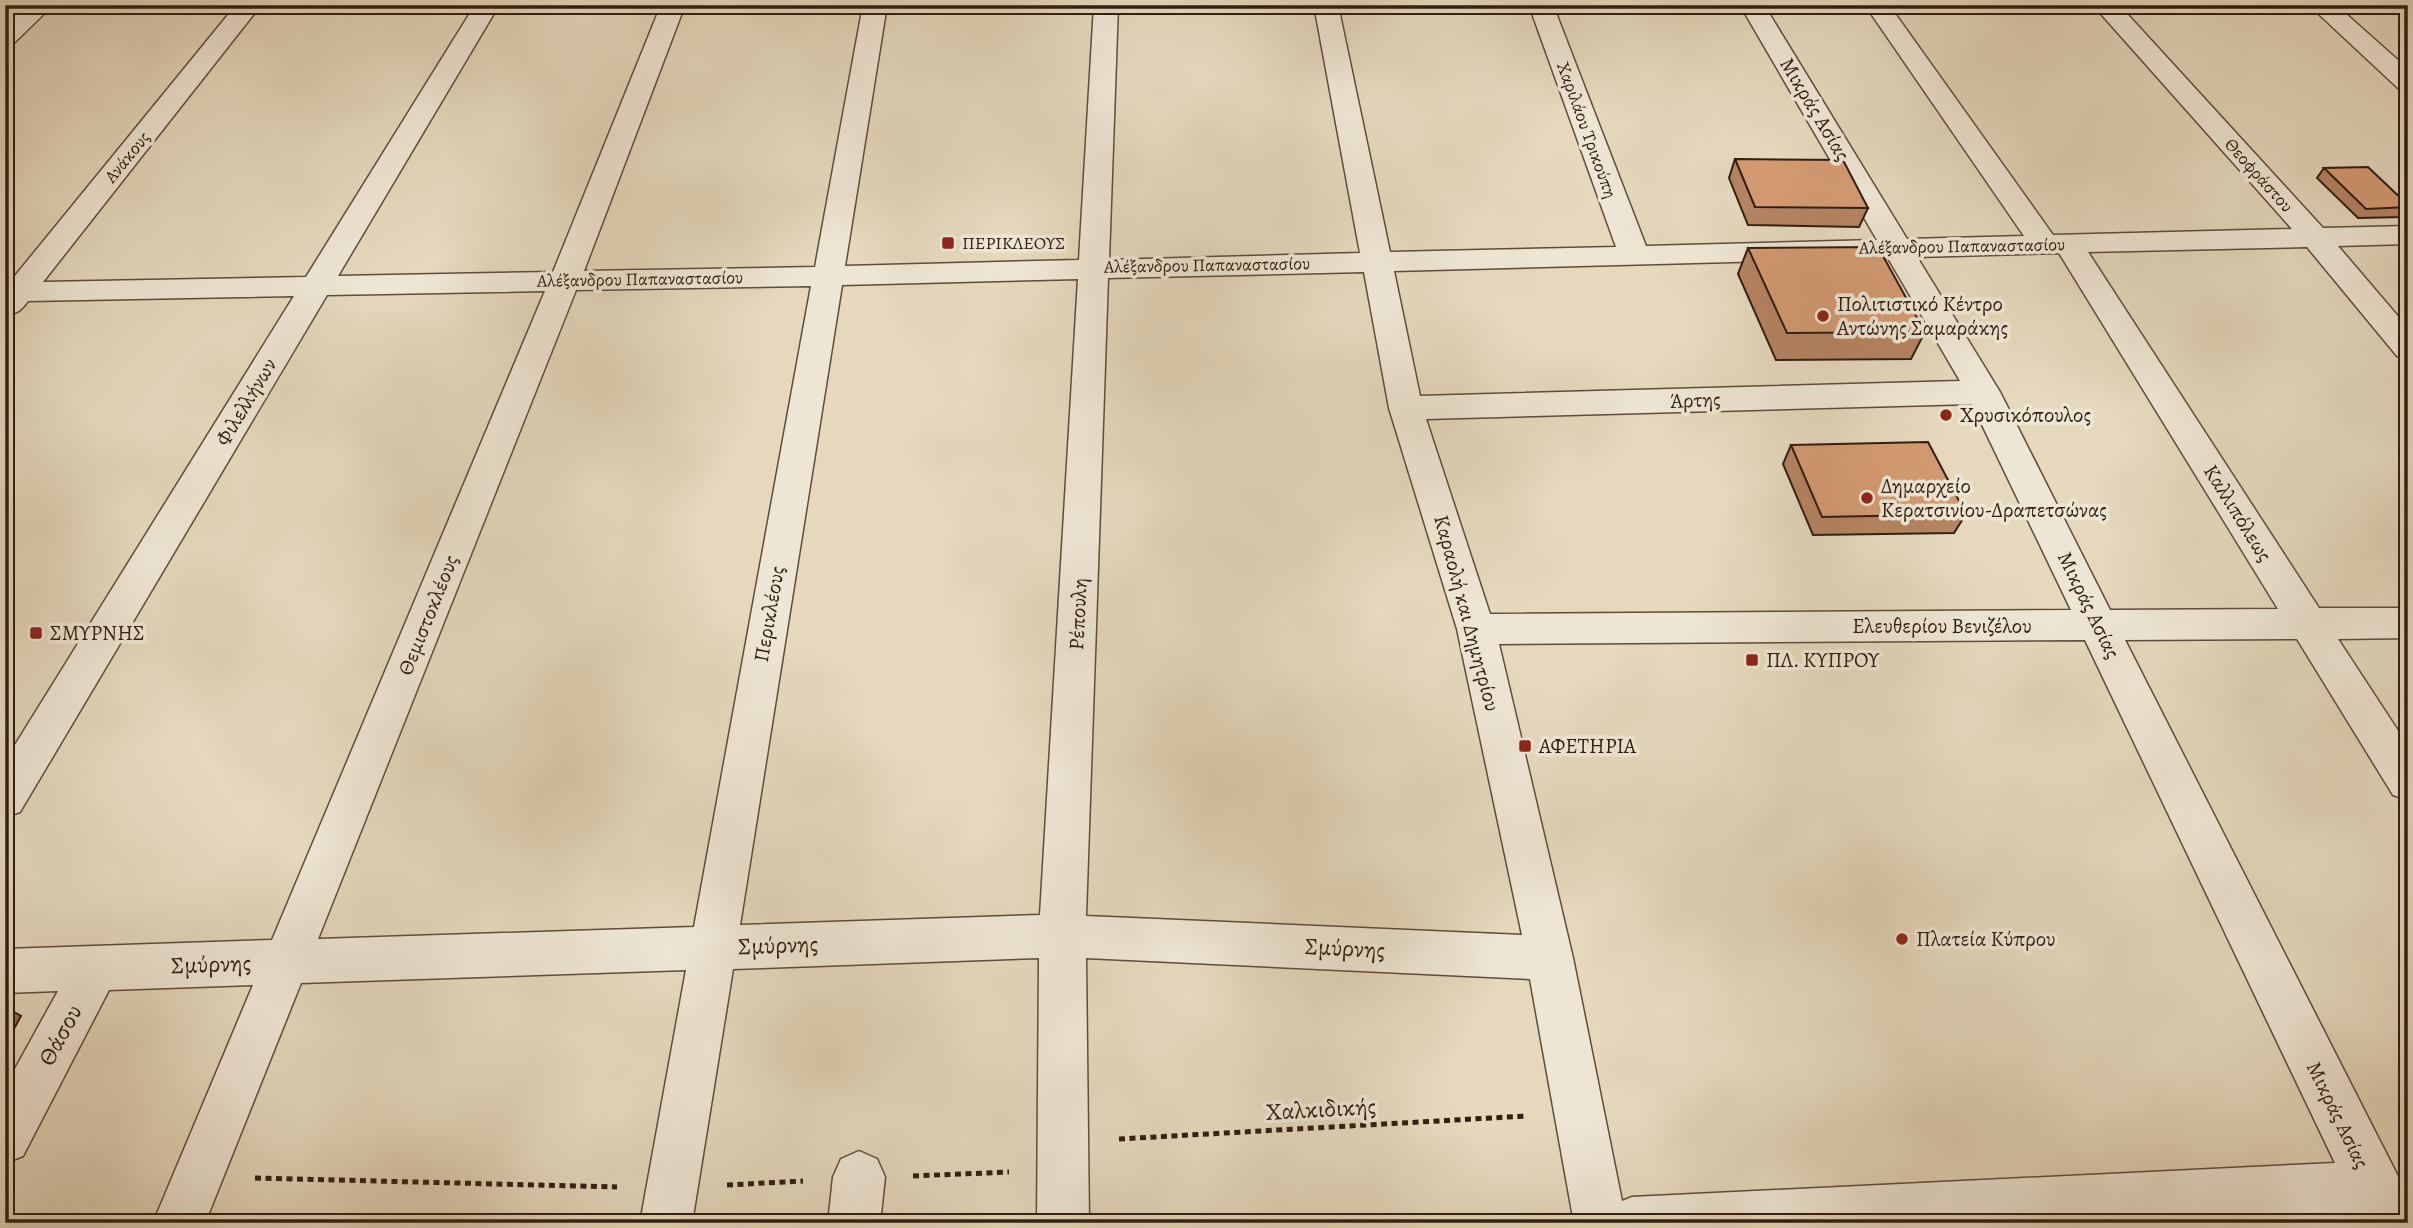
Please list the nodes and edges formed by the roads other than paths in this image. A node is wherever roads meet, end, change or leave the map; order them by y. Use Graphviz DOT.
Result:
graph roads {
  1 [pos="41,5"];
  2 [pos="249,5"];
  3 [pos="487,5"];
  4 [pos="673,5"];
  5 [pos="875,5"];
  6 [pos="1106,5"];
  7 [pos="1326,5"];
  8 [pos="1541,5"];
  9 [pos="1752,5"];
  10 [pos="1877,5"];
  11 [pos="2105,5"];
  12 [pos="2321,5"];
  13 [pos="5,38"];
  14 [pos="2408,83"];
  15 [pos="2408,235"];
  16 [pos="2315,237"];
  17 [pos="2056,244"];
  18 [pos="1899,248"];
  19 [pos="1634,255"];
  20 [pos="1379,261"];
  21 [pos="1095,268"];
  22 [pos="828,274"];
  23 [pos="565,280"];
  24 [pos="317,286"];
  25 [pos="10,297"];
  26 [pos="2408,349"];
  27 [pos="1983,392"];
  28 [pos="1406,408"];
  29 [pos="2408,623"];
  30 [pos="2308,624"];
  31 [pos="2100,625"];
  32 [pos="1476,629"];
  33 [pos="2408,782"];
  34 [pos="5,799"];
  35 [pos="1062,936"];
  36 [pos="711,947"];
  37 [pos="1550,958"];
  38 [pos="287,962"];
  39 [pos="96,968"];
  40 [pos="5,971"];
  41 [pos="5,1138"];
  42 [pos="2384,1205"];
  43 [pos="2103,1212"];
  44 [pos="1847,1216"];
  45 [pos="172,1222"];
  46 [pos="666,1223"];
  47 [pos="1063,1223"];
  48 [pos="1600,1223"];
  49 [pos="1632,1223"];
  1 -- 13 [label="street"];
  2 -- 25 [label="street, Ανάκους"];
  3 -- 24 [label="street, Φιλελλήνων"];
  4 -- 23 [label="street, Θεμιστοκλέους"];
  5 -- 22 [label="street, Περικλέους"];
  6 -- 21 [label="street, Ρέπουλη"];
  7 -- 20 [label="street, Καραολή και Δημητρίου"];
  8 -- 19 [label="street, Χαριλάου Τρικούπη"];
  9 -- 18 [label="street, Μικράς Ασίας"];
  10 -- 17 [label="street, Καλλιπόλεως"];
  11 -- 16 [label="street, Θεοφράστου"];
  12 -- 14 [label="street"];
  15 -- 16 [label="street, Αλέξανδρου Παπαναστασίου"];
  16 -- 17 [label="street, Αλέξανδρου Παπαναστασίου"];
  16 -- 26 [label="street, Θεοφράστου"];
  17 -- 18 [label="street, Αλέξανδρου Παπαναστασίου"];
  17 -- 30 [label="street, Καλλιπόλεως"];
  18 -- 19 [label="street, Αλέξανδρου Παπαναστασίου"];
  18 -- 27 [label="street, Μικράς Ασίας"];
  19 -- 20 [label="street, Αλέξανδρου Παπαναστασίου"];
  20 -- 21 [label="street, Αλέξανδρου Παπαναστασίου"];
  20 -- 28 [label="street, Καραολή και Δημητρίου"];
  21 -- 22 [label="street, Αλέξανδρου Παπαναστασίου"];
  21 -- 35 [label="street, Ρέπουλη"];
  22 -- 23 [label="street, Αλέξανδρου Παπαναστασίου"];
  22 -- 36 [label="street, Περικλέους"];
  23 -- 24 [label="street, Αλέξανδρου Παπαναστασίου"];
  23 -- 38 [label="street, Θεμιστοκλέους"];
  24 -- 25 [label="street, Αλέξανδρου Παπαναστασίου"];
  24 -- 34 [label="street, Φιλελλήνων"];
  27 -- 28 [label="street, Άρτης"];
  27 -- 31 [label="street, Μικράς Ασίας"];
  28 -- 32 [label="street, Καραολή και Δημητρίου"];
  29 -- 30 [label="street, Ελευθερίου Βενιζέλου"];
  30 -- 31 [label="street, Ελευθερίου Βενιζέλου"];
  30 -- 33 [label="street, Καλλιπόλεως"];
  31 -- 32 [label="street, Ελευθερίου Βενιζέλου"];
  31 -- 42 [label="street, Μικράς Ασίας"];
  32 -- 37 [label="street, Καραολή και Δημητρίου"];
  35 -- 36 [label="street, Σμύρνης"];
  35 -- 37 [label="street, Σμύρνης"];
  35 -- 47 [label="street, Ρέπουλη"];
  36 -- 38 [label="street, Σμύρνης"];
  36 -- 46 [label="street, Περικλέους"];
  37 -- 48 [label="street, Καραολή και Δημητρίου"];
  38 -- 39 [label="street, Σμύρνης"];
  38 -- 45 [label="street, Θεμιστοκλέους"];
  39 -- 40 [label="street, Σμύρνης"];
  39 -- 41 [label="street, Θάσου"];
  42 -- 43 [label="street"];
  43 -- 44 [label="street"];
  44 -- 49 [label="street"];
}
